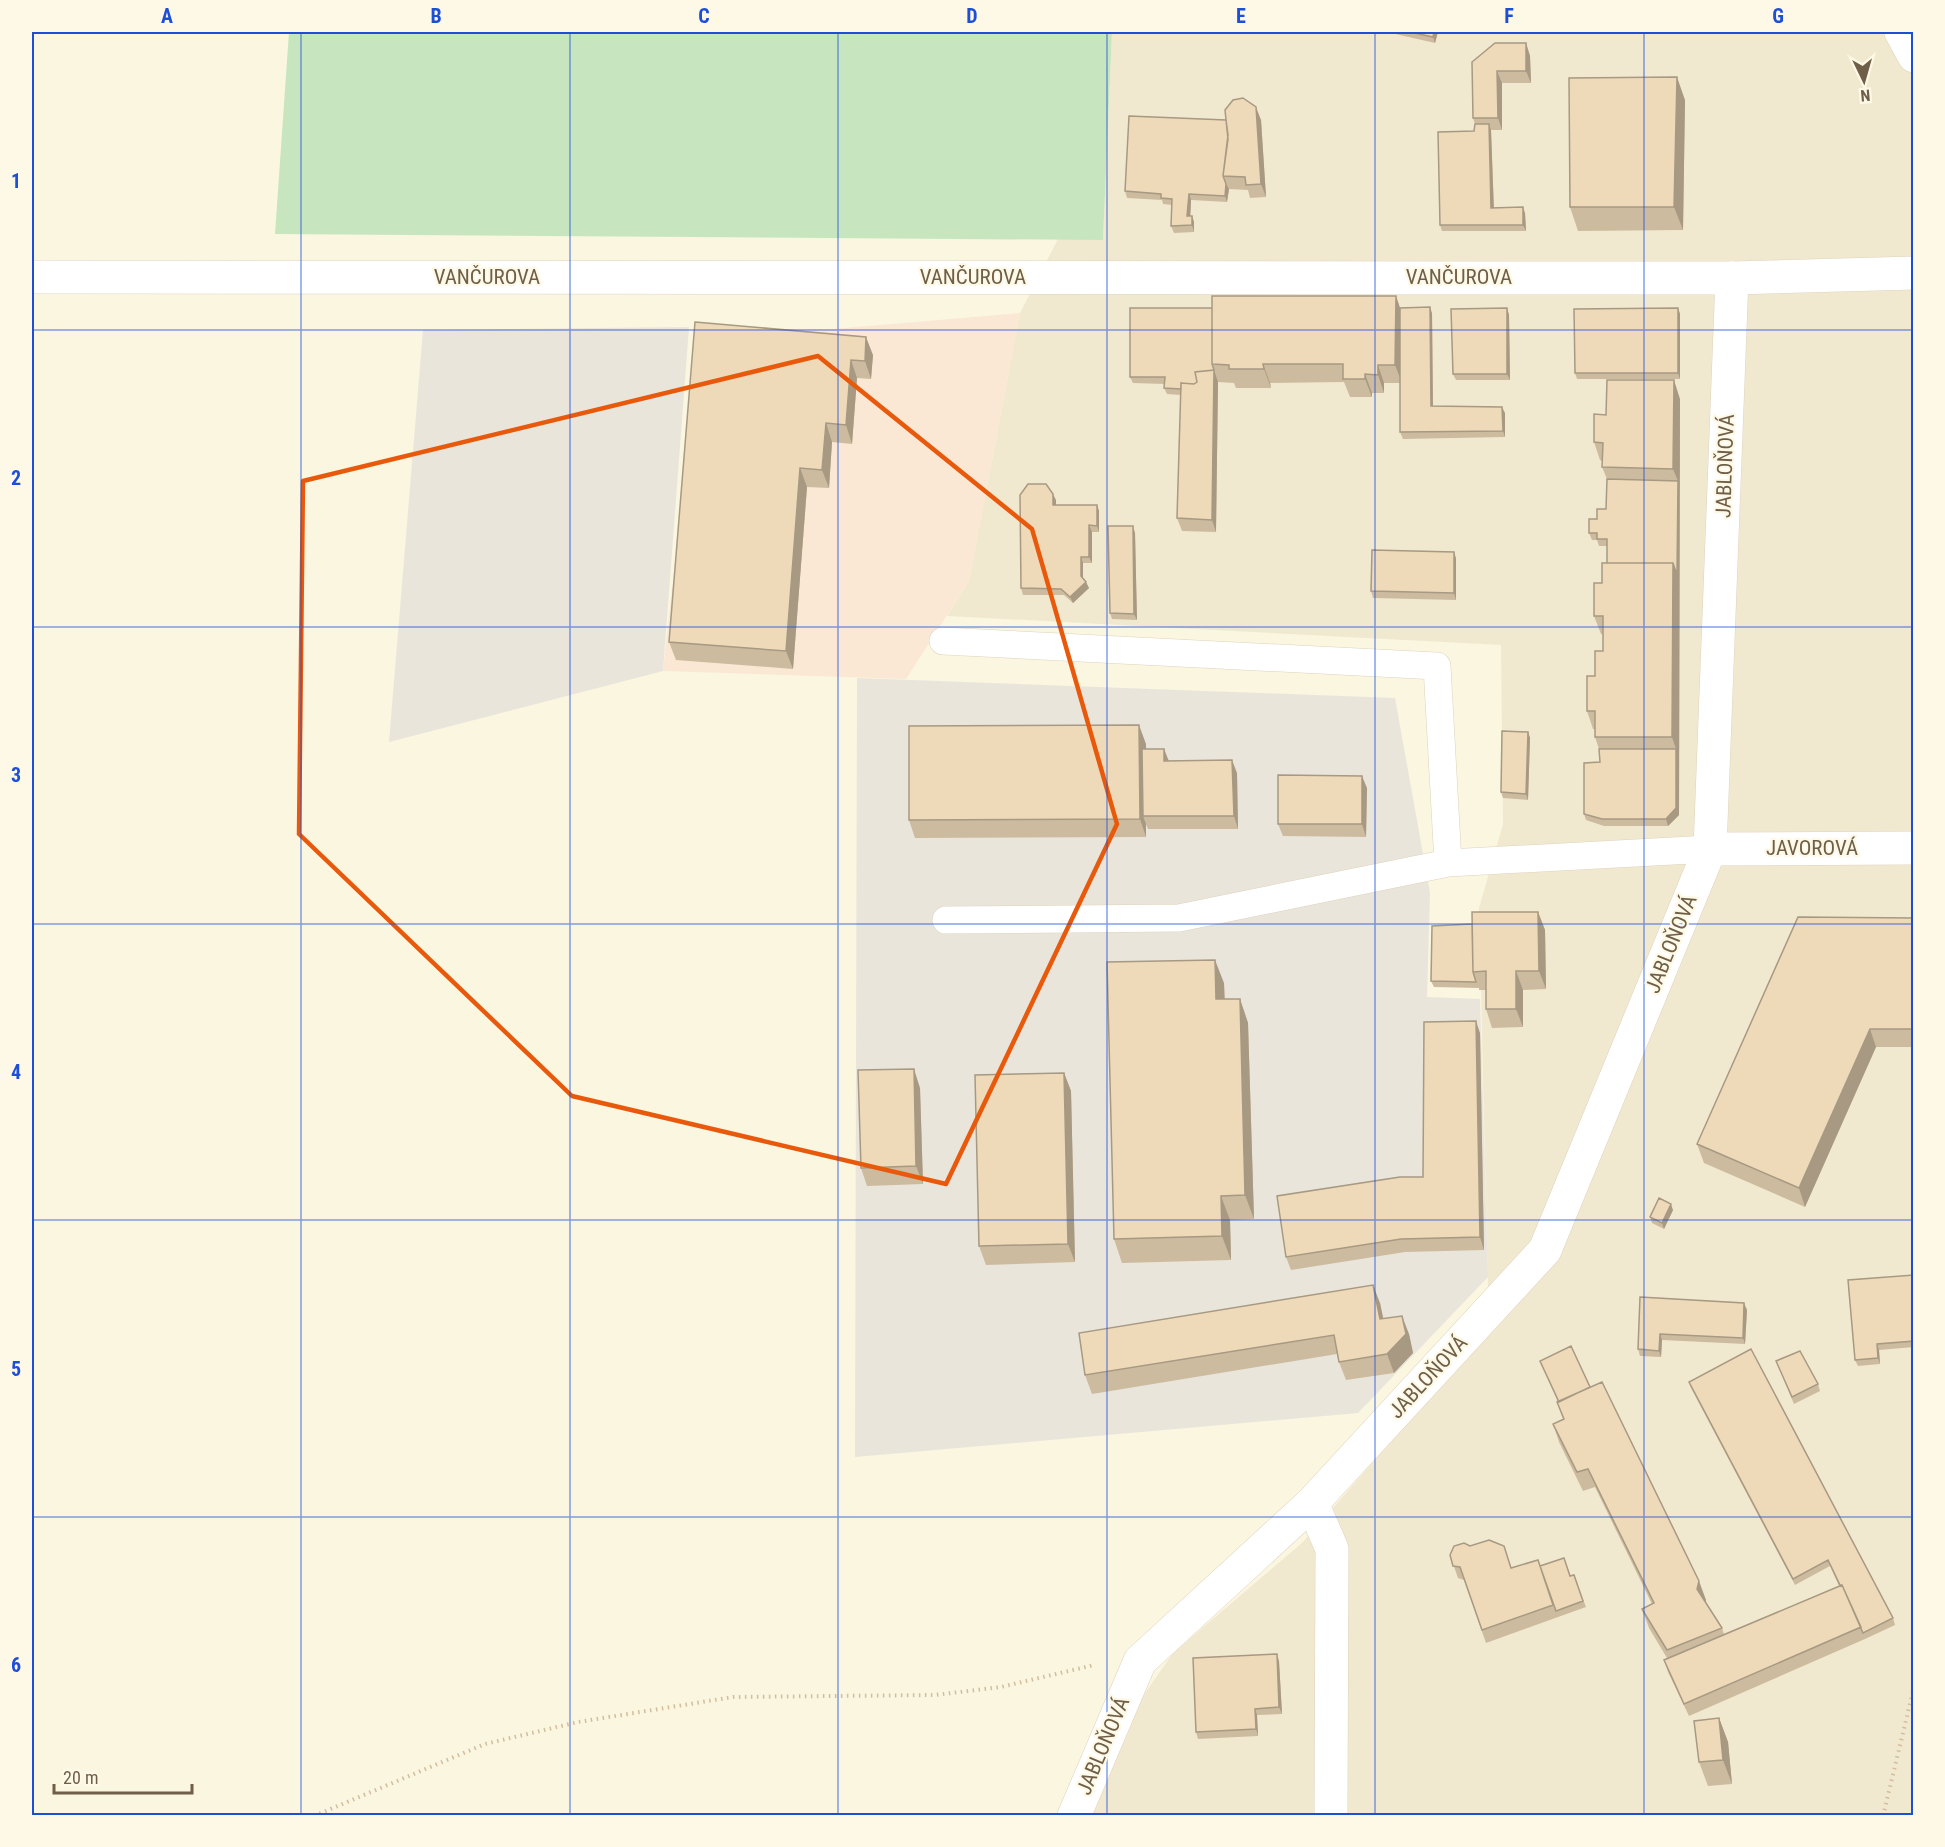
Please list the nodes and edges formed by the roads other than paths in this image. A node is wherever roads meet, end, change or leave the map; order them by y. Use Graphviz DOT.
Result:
graph roads {
  1 [pos="1901,32"];
  2 [pos="1914,56"];
  3 [pos="1914,273"];
  4 [pos="32,277"];
  5 [pos="1732,278"];
  6 [pos="943,641"];
  7 [pos="1914,848"];
  8 [pos="1710,849"];
  9 [pos="1448,863"];
  10 [pos="946,920"];
  11 [pos="1312,1503"];
  12 [pos="1074,1815"];
  13 [pos="1331,1815"];
  1 -- 2 [label="street"];
  3 -- 5 [label="street, VANČUROVA"];
  4 -- 5 [label="street, VANČUROVA"];
  5 -- 8 [label="street, JABLOŇOVÁ"];
  6 -- 9 [label="lane"];
  7 -- 8 [label="street, JAVOROVÁ"];
  8 -- 9 [label="lane"];
  8 -- 11 [label="street, JABLOŇOVÁ"];
  9 -- 10 [label="lane"];
  11 -- 12 [label="street, JABLOŇOVÁ"];
  11 -- 13 [label="street"];
}
